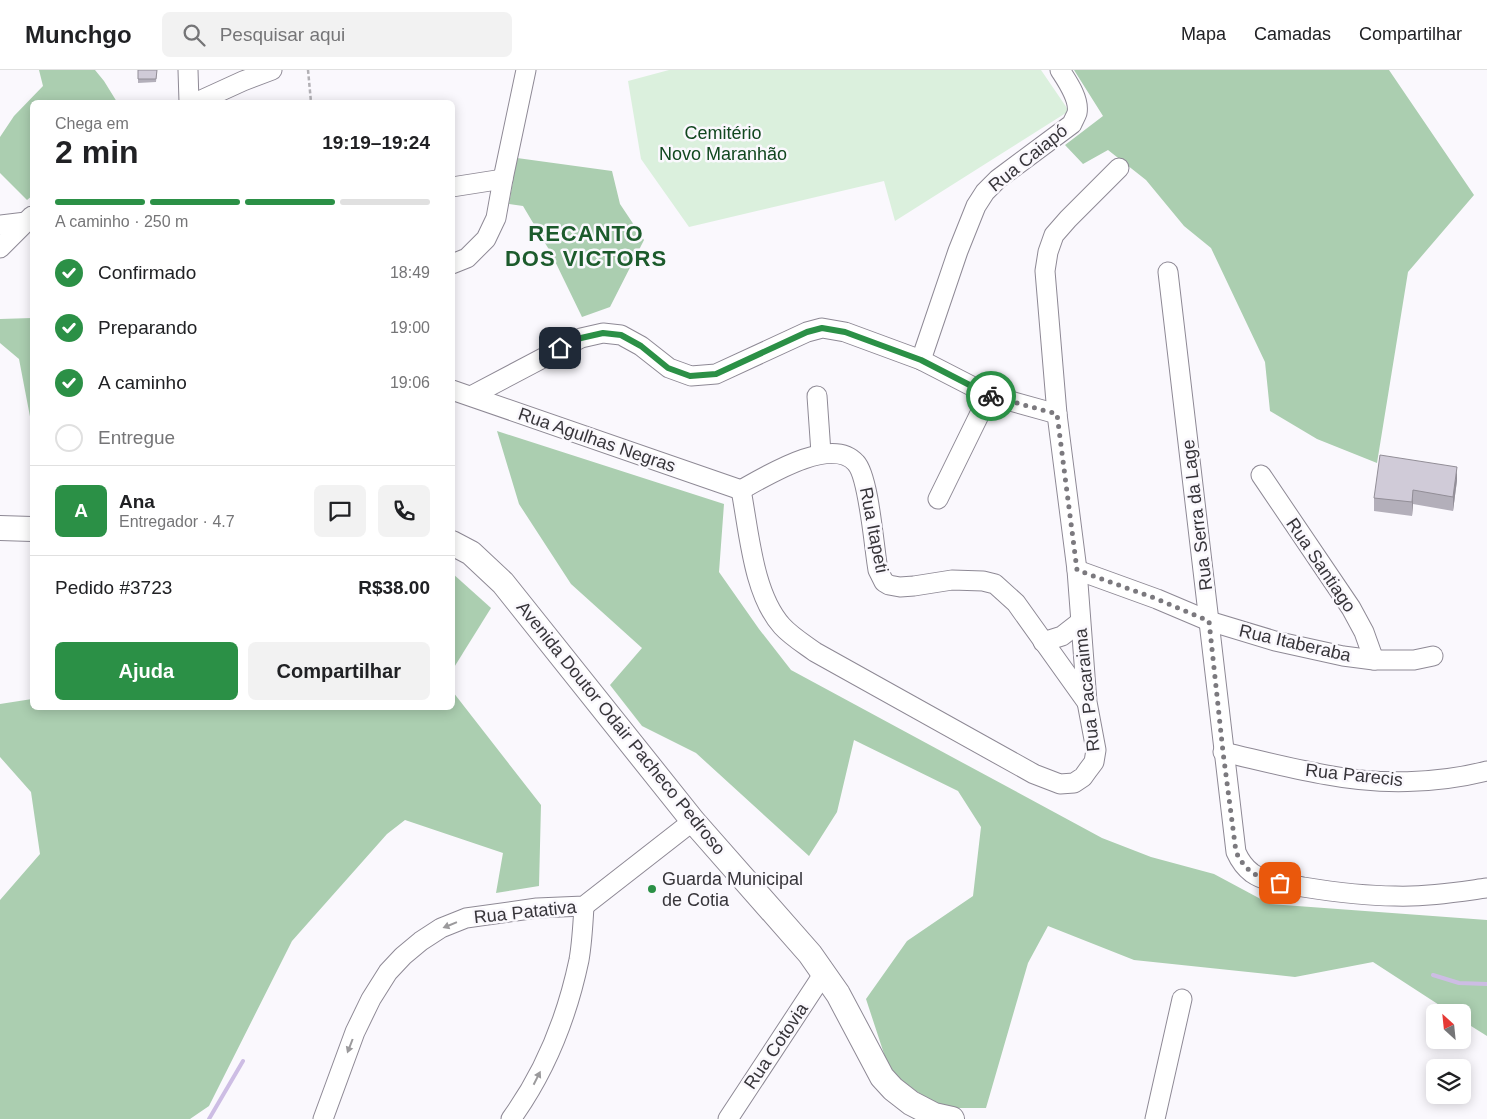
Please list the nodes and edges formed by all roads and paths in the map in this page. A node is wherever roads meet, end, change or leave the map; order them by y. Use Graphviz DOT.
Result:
graph roads {
  1 [pos="188,70"];
  2 [pos="272,70"];
  3 [pos="308,70"];
  4 [pos="526,70"];
  5 [pos="1060,70"];
  6 [pos="189,100"];
  7 [pos="201,100"];
  8 [pos="311,100"];
  9 [pos="1119,168"];
  10 [pos="503,179"];
  11 [pos="455,187"];
  12 [pos="29,219"];
  13 [pos="0,225"];
  14 [pos="0,248"];
  15 [pos="455,263"];
  16 [pos="1168,272"];
  17 [pos="921,360"];
  18 [pos="455,391"];
  19 [pos="989,395"];
  20 [pos="471,396"];
  21 [pos="817,396"];
  22 [pos="1057,414"];
  23 [pos="821,453"];
  24 [pos="1261,475"];
  25 [pos="741,490"];
  26 [pos="938,499"];
  27 [pos="0,528"];
  28 [pos="30,529"];
  29 [pos="455,545"];
  30 [pos="1077,570"];
  31 [pos="1209,621"];
  32 [pos="1080,622"];
  33 [pos="1043,642"];
  34 [pos="1433,656"];
  35 [pos="1374,660"];
  36 [pos="1087,702"];
  37 [pos="1223,752"];
  38 [pos="1487,771"];
  39 [pos="693,821"];
  40 [pos="1487,888"];
  41 [pos="584,906"];
  42 [pos="824,973"];
  43 [pos="1182,999"];
  44 [pos="323,1119"];
  45 [pos="511,1119"];
  46 [pos="728,1119"];
  47 [pos="952,1119"];
  48 [pos="1155,1119"];
  1 -- 6 [label="street"];
  2 -- 7 [label="street"];
  3 -- 8 [label="path"];
  4 -- 10 [label="street"];
  5 -- 17 [label="street, Rua Caiapó"];
  9 -- 22 [label="street, Rua Pacaraima"];
  10 -- 11 [label="street"];
  10 -- 15 [label="street"];
  12 -- 13 [label="street"];
  12 -- 14 [label="street"];
  16 -- 31 [label="street, Rua Serra da Lage"];
  17 -- 19 [label="street"];
  17 -- 20 [label="street"];
  18 -- 20 [label="street, Rua Agulhas Negras"];
  19 -- 22 [label="street"];
  19 -- 26 [label="street"];
  20 -- 25 [label="street, Rua Agulhas Negras"];
  21 -- 23 [label="street"];
  22 -- 30 [label="street, Rua Pacaraima"];
  23 -- 25 [label="street, Rua Itapeti"];
  23 -- 33 [label="street, Rua Itapeti"];
  24 -- 35 [label="street, Rua Santiago"];
  25 -- 36 [label="street, Rua Pacaraima"];
  27 -- 28 [label="main road"];
  29 -- 39 [label="main road, Avenida Doutor Odair Pacheco Pedroso"];
  30 -- 31 [label="street, Rua Itaberaba"];
  30 -- 32 [label="street, Rua Pacaraima"];
  31 -- 35 [label="street, Rua Itaberaba"];
  31 -- 37 [label="street, Rua Serra da Lage"];
  32 -- 33 [label="street"];
  32 -- 36 [label="street, Rua Pacaraima"];
  33 -- 36 [label="street, Rua Itapeti"];
  34 -- 35 [label="street, Rua Itaberaba"];
  37 -- 38 [label="street, Rua Parecis"];
  37 -- 40 [label="street, Rua Serra da Lage"];
  39 -- 41 [label="street, Rua Patativa"];
  39 -- 42 [label="main road, Avenida Doutor Odair Pacheco Pedroso"];
  41 -- 44 [label="street, Rua Patativa, one-way"];
  45 -- 41 [label="street, one-way"];
  42 -- 46 [label="street, Rua Cotovia"];
  42 -- 47 [label="main road, Avenida Doutor Odair Pacheco Pedroso"];
  43 -- 48 [label="street"];
}
